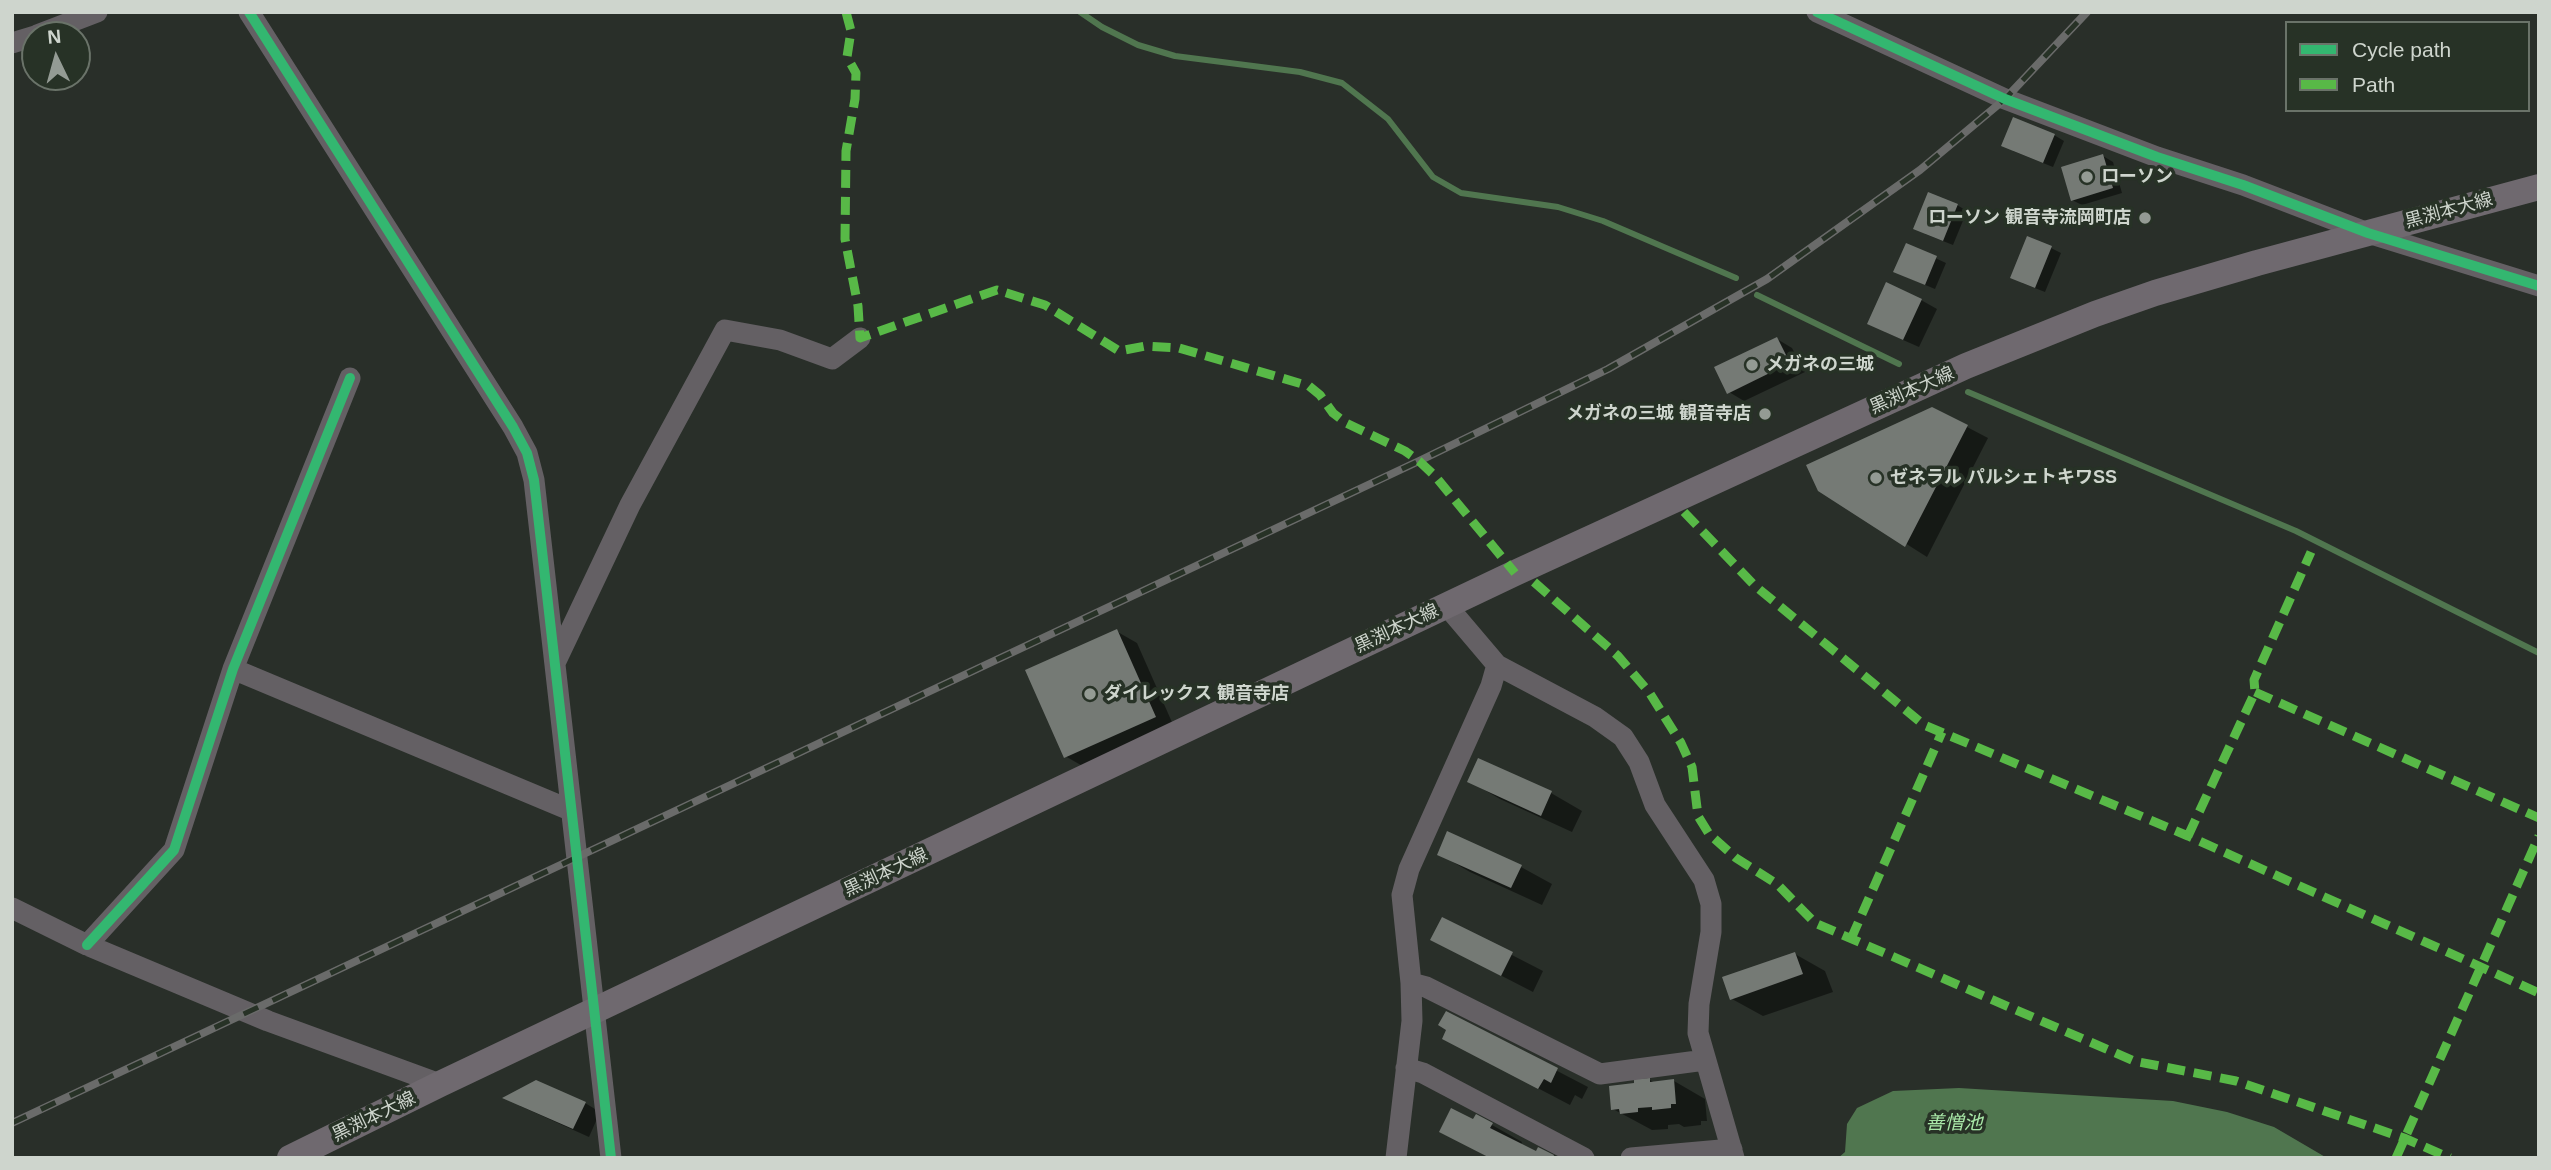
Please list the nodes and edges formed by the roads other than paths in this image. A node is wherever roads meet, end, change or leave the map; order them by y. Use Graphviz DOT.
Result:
graph roads {
  1 [pos="97,12"];
  2 [pos="250,12"];
  3 [pos="1817,12"];
  4 [pos="73,21"];
  5 [pos="2539,187"];
  6 [pos="2368,233"];
  7 [pos="2539,286"];
  8 [pos="860,338"];
  9 [pos="350,378"];
  10 [pos="1447,606"];
  11 [pos="555,663"];
  12 [pos="1497,665"];
  13 [pos="233,669"];
  14 [pos="570,810"];
  15 [pos="12,908"];
  16 [pos="88,945"];
  17 [pos="1411,983"];
  18 [pos="593,1012"];
  19 [pos="1705,1060"];
  20 [pos="1406,1068"];
  21 [pos="440,1084"];
  22 [pos="1733,1154"];
  23 [pos="290,1158"];
  24 [pos="611,1158"];
  25 [pos="1396,1158"];
  26 [pos="1584,1158"];
  27 [pos="1631,1158"];
  1 -- 4 [label="street"];
  2 -- 11 [label="street"];
  3 -- 6 [label="street"];
  5 -- 6 [label="main road, 黒渕本大線"];
  6 -- 7 [label="street"];
  6 -- 10 [label="main road, 黒渕本大線"];
  8 -- 11 [label="street"];
  9 -- 13 [label="street"];
  10 -- 12 [label="street"];
  10 -- 18 [label="main road, 黒渕本大線"];
  11 -- 14 [label="street"];
  12 -- 17 [label="street"];
  12 -- 19 [label="street"];
  13 -- 14 [label="street"];
  13 -- 16 [label="street"];
  14 -- 18 [label="street"];
  15 -- 16 [label="street"];
  16 -- 21 [label="street"];
  17 -- 19 [label="street"];
  17 -- 20 [label="street"];
  18 -- 21 [label="main road, 黒渕本大線"];
  18 -- 24 [label="street"];
  19 -- 22 [label="street"];
  20 -- 25 [label="street"];
  20 -- 26 [label="street"];
  21 -- 23 [label="main road, 黒渕本大線"];
  22 -- 27 [label="street"];
}
